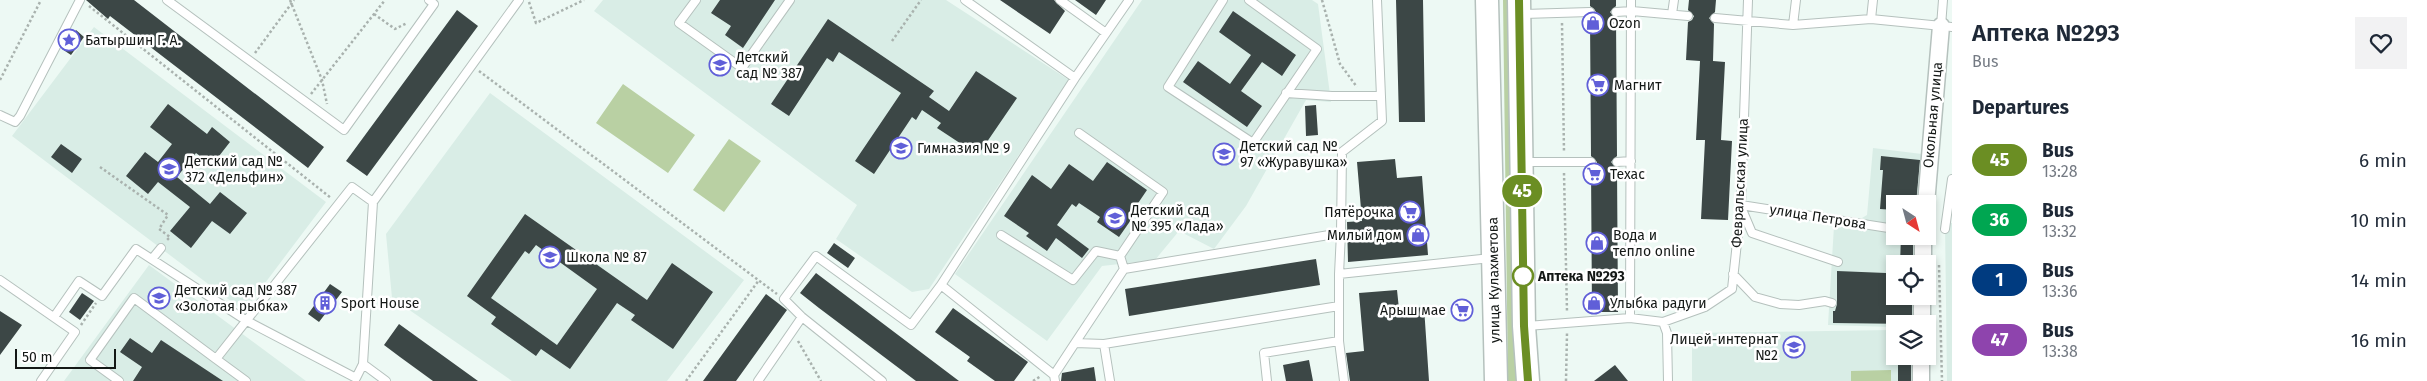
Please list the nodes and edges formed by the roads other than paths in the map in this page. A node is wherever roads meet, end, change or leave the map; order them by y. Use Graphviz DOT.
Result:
graph roads {
  1 [pos="81,0"];
  2 [pos="167,0"];
  3 [pos="429,0"];
  4 [pos="520,0"];
  5 [pos="696,0"];
  6 [pos="790,0"];
  7 [pos="964,0"];
  8 [pos="1060,0"];
  9 [pos="1129,0"];
  10 [pos="1224,0"];
  11 [pos="1249,0"];
  12 [pos="1377,0"];
  13 [pos="1487,0"];
  14 [pos="1632,0"];
  15 [pos="1674,0"];
  16 [pos="1748,0"];
  17 [pos="1796,0"];
  18 [pos="1873,0"];
  19 [pos="1943,0"];
  20 [pos="1519,7"];
  21 [pos="1632,11"];
  22 [pos="1590,12"];
  23 [pos="1616,12"];
  24 [pos="1672,14"];
  25 [pos="1688,16"];
  26 [pos="1715,18"];
  27 [pos="1871,19"];
  28 [pos="1747,20"];
  29 [pos="1793,25"];
  30 [pos="1946,27"];
  31 [pos="1106,34"];
  32 [pos="1075,78"];
  33 [pos="1286,93"];
  34 [pos="1381,96"];
  35 [pos="0,116"];
  36 [pos="1079,133"];
  37 [pos="1521,162"];
  38 [pos="1591,162"];
  39 [pos="1617,162"];
  40 [pos="1631,162"];
  41 [pos="1952,179"];
  42 [pos="1927,195"];
  43 [pos="373,202"];
  44 [pos="1740,205"];
  45 [pos="1886,228"];
  46 [pos="1945,229"];
  47 [pos="1341,233"];
  48 [pos="1001,235"];
  49 [pos="161,248"];
  50 [pos="1120,256"];
  51 [pos="1493,258"];
  52 [pos="152,259"];
  53 [pos="1838,262"];
  54 [pos="1124,269"];
  55 [pos="1339,274"];
  56 [pos="1733,274"];
  57 [pos="0,280"];
  58 [pos="941,285"];
  59 [pos="1832,303"];
  60 [pos="1339,306"];
  61 [pos="54,317"];
  62 [pos="802,317"];
  63 [pos="1630,318"];
  64 [pos="247,321"];
  65 [pos="1663,322"];
  66 [pos="1524,326"];
  67 [pos="1340,341"];
  68 [pos="1075,343"];
  69 [pos="1104,344"];
  70 [pos="216,359"];
  71 [pos="363,364"];
  72 [pos="1921,365"];
  73 [pos="1054,378"];
  74 [pos="354,380"];
  75 [pos="41,381"];
  76 [pos="119,381"];
  77 [pos="246,381"];
  78 [pos="386,381"];
  79 [pos="758,381"];
  80 [pos="882,381"];
  81 [pos="1110,381"];
  82 [pos="1267,381"];
  83 [pos="1344,381"];
  84 [pos="1496,381"];
  85 [pos="1528,381"];
  86 [pos="1668,381"];
  87 [pos="1920,381"];
  1 -- 35 [label="lane"];
  2 -- 3 [label="lane"];
  4 -- 43 [label="lane"];
  5 -- 6 [label="lane"];
  7 -- 32 [label="lane"];
  8 -- 31 [label="lane"];
  9 -- 31 [label="lane"];
  10 -- 33 [label="lane"];
  11 -- 33 [label="lane"];
  12 -- 34 [label="lane"];
  13 -- 51 [label="main road, улица Кулахметова"];
  14 -- 21 [label="lane"];
  15 -- 24 [label="lane"];
  16 -- 28 [label="lane, Февральская улица"];
  17 -- 29 [label="lane"];
  18 -- 27 [label="lane"];
  19 -- 30 [label="lane"];
  20 -- 22 [label="lane"];
  20 -- 37 [label="main road"];
  21 -- 23 [label="lane"];
  21 -- 24 [label="lane"];
  21 -- 40 [label="lane"];
  24 -- 25 [label="lane"];
  26 -- 28 [label="lane"];
  27 -- 29 [label="lane"];
  27 -- 30 [label="lane"];
  28 -- 29 [label="lane"];
  28 -- 44 [label="lane, Февральская улица"];
  30 -- 42 [label="street, Окольная улица"];
  31 -- 32 [label="lane"];
  32 -- 58 [label="lane"];
  33 -- 34 [label="lane"];
  34 -- 47 [label="lane"];
  36 -- 50 [label="lane"];
  37 -- 38 [label="lane"];
  37 -- 66 [label="main road"];
  39 -- 40 [label="lane"];
  40 -- 63 [label="lane"];
  41 -- 46 [label="lane"];
  43 -- 64 [label="lane"];
  43 -- 71 [label="lane"];
  44 -- 45 [label="lane, улица Петрова"];
  44 -- 53 [label="lane"];
  44 -- 56 [label="lane, Февральская улица"];
  47 -- 54 [label="lane"];
  47 -- 55 [label="lane"];
  48 -- 50 [label="lane"];
  49 -- 52 [label="lane"];
  50 -- 54 [label="lane"];
  51 -- 55 [label="lane"];
  51 -- 84 [label="main road, улица Кулахметова"];
  52 -- 61 [label="lane"];
  52 -- 64 [label="lane"];
  54 -- 68 [label="lane"];
  55 -- 60 [label="lane"];
  56 -- 59 [label="lane"];
  56 -- 65 [label="lane, Февральская улица"];
  57 -- 61 [label="lane"];
  58 -- 62 [label="lane"];
  58 -- 73 [label="lane"];
  60 -- 67 [label="lane"];
  60 -- 69 [label="lane"];
  61 -- 75 [label="lane"];
  62 -- 79 [label="lane"];
  62 -- 80 [label="lane"];
  63 -- 65 [label="lane, Февральская улица"];
  63 -- 66 [label="lane, Февральская улица"];
  64 -- 70 [label="lane"];
  64 -- 74 [label="lane"];
  65 -- 86 [label="lane"];
  66 -- 85 [label="main road"];
  67 -- 82 [label="lane"];
  67 -- 83 [label="lane"];
  68 -- 69 [label="lane"];
  68 -- 73 [label="lane"];
  69 -- 81 [label="lane"];
  70 -- 76 [label="lane"];
  70 -- 77 [label="lane"];
  71 -- 74 [label="lane"];
  71 -- 78 [label="lane"];
  72 -- 87 [label="street"];
}
